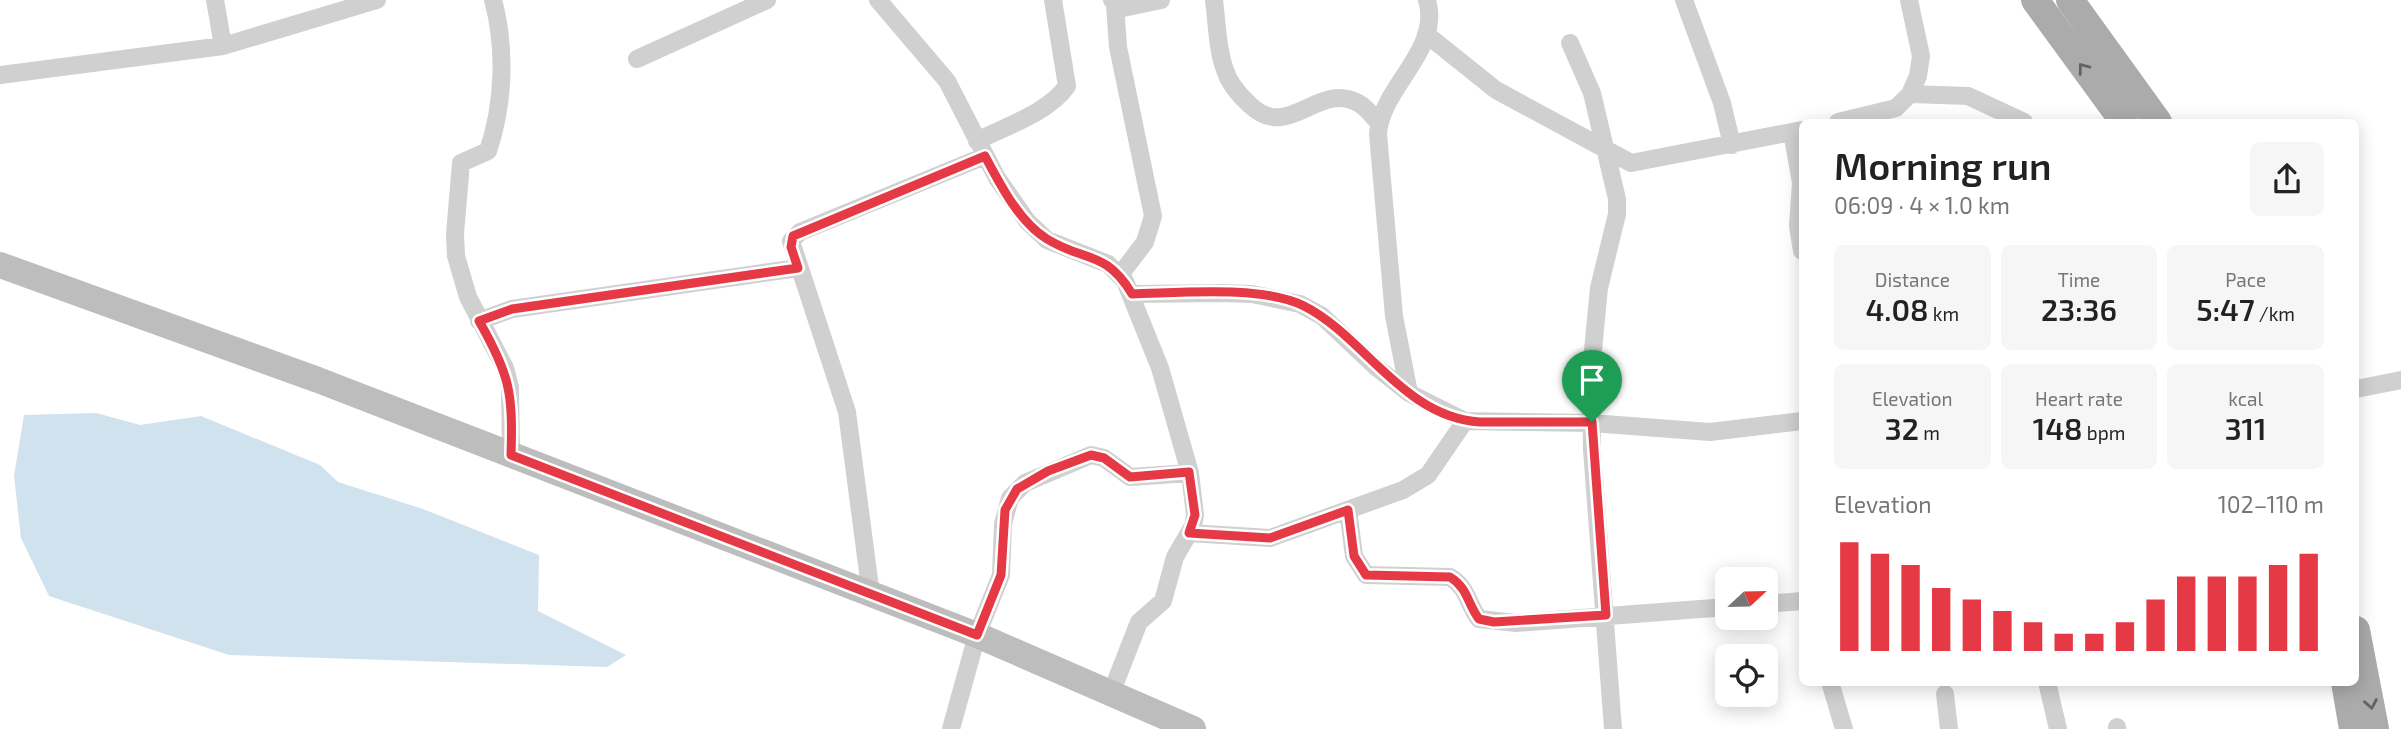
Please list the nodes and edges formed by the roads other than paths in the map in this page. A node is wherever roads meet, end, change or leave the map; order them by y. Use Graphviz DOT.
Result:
graph roads {
  1 [pos="215,0"];
  2 [pos="377,0"];
  3 [pos="493,0"];
  4 [pos="767,0"];
  5 [pos="878,0"];
  6 [pos="1053,0"];
  7 [pos="1161,0"];
  8 [pos="1214,0"];
  9 [pos="1427,0"];
  10 [pos="1684,0"];
  11 [pos="1909,0"];
  12 [pos="2035,0"];
  13 [pos="2070,0"];
  14 [pos="1113,2"];
  15 [pos="1426,34"];
  16 [pos="1570,43"];
  17 [pos="223,46"];
  18 [pos="637,59"];
  19 [pos="0,75"];
  20 [pos="1910,94"];
  21 [pos="1850,119"];
  22 [pos="2018,119"];
  23 [pos="2122,119"];
  24 [pos="2156,119"];
  25 [pos="1378,123"];
  26 [pos="1797,131"];
  27 [pos="1732,145"];
  28 [pos="981,148"];
  29 [pos="1607,148"];
  30 [pos="1799,157"];
  31 [pos="1799,212"];
  32 [pos="1799,232"];
  33 [pos="0,265"];
  34 [pos="798,268"];
  35 [pos="1120,275"];
  36 [pos="1132,294"];
  37 [pos="479,321"];
  38 [pos="2401,380"];
  39 [pos="2359,388"];
  40 [pos="1409,393"];
  41 [pos="1465,421"];
  42 [pos="1799,421"];
  43 [pos="1592,422"];
  44 [pos="511,455"];
  45 [pos="1189,472"];
  46 [pos="1348,510"];
  47 [pos="1189,533"];
  48 [pos="871,595"];
  49 [pos="1799,601"];
  50 [pos="1778,603"];
  51 [pos="1715,608"];
  52 [pos="1606,615"];
  53 [pos="977,635"];
  54 [pos="2359,646"];
  55 [pos="1831,686"];
  56 [pos="2048,686"];
  57 [pos="2346,686"];
  58 [pos="1945,694"];
  59 [pos="1110,696"];
  60 [pos="1163,723"];
  61 [pos="951,729"];
  62 [pos="1194,729"];
  63 [pos="1613,729"];
  64 [pos="1844,729"];
  65 [pos="1950,729"];
  66 [pos="2058,729"];
  67 [pos="2353,729"];
  68 [pos="2375,729"];
  1 -- 17 [label="street"];
  2 -- 17 [label="street"];
  3 -- 37 [label="street"];
  4 -- 18 [label="street"];
  5 -- 28 [label="street"];
  6 -- 28 [label="street"];
  7 -- 14 [label="street"];
  8 -- 25 [label="street"];
  9 -- 15 [label="street"];
  10 -- 27 [label="street"];
  11 -- 20 [label="street"];
  23 -- 12 [label="main road, one-way"];
  13 -- 24 [label="main road"];
  14 -- 35 [label="street"];
  15 -- 25 [label="street"];
  15 -- 29 [label="street"];
  16 -- 29 [label="street"];
  17 -- 19 [label="street"];
  20 -- 21 [label="street"];
  20 -- 22 [label="street"];
  25 -- 40 [label="street"];
  26 -- 27 [label="street"];
  26 -- 30 [label="street"];
  27 -- 29 [label="street"];
  28 -- 34 [label="street"];
  28 -- 35 [label="street"];
  29 -- 43 [label="street"];
  31 -- 32 [label="street"];
  33 -- 44 [label="street"];
  34 -- 37 [label="street"];
  34 -- 48 [label="street"];
  35 -- 36 [label="street"];
  36 -- 40 [label="street"];
  36 -- 45 [label="street"];
  37 -- 44 [label="street"];
  38 -- 39 [label="street"];
  40 -- 41 [label="street"];
  41 -- 43 [label="street"];
  41 -- 46 [label="street"];
  42 -- 43 [label="street"];
  43 -- 52 [label="street"];
  44 -- 48 [label="street"];
  45 -- 47 [label="street"];
  45 -- 53 [label="street"];
  46 -- 47 [label="street"];
  46 -- 52 [label="street"];
  47 -- 59 [label="street"];
  48 -- 53 [label="street"];
  49 -- 50 [label="street"];
  51 -- 52 [label="street"];
  52 -- 63 [label="street"];
  53 -- 59 [label="street"];
  53 -- 61 [label="street"];
  54 -- 68 [label="main road, one-way"];
  55 -- 64 [label="street"];
  56 -- 66 [label="street"];
  57 -- 67 [label="main road"];
  58 -- 65 [label="street"];
  59 -- 60 [label="street"];
  60 -- 62 [label="street"];
}
